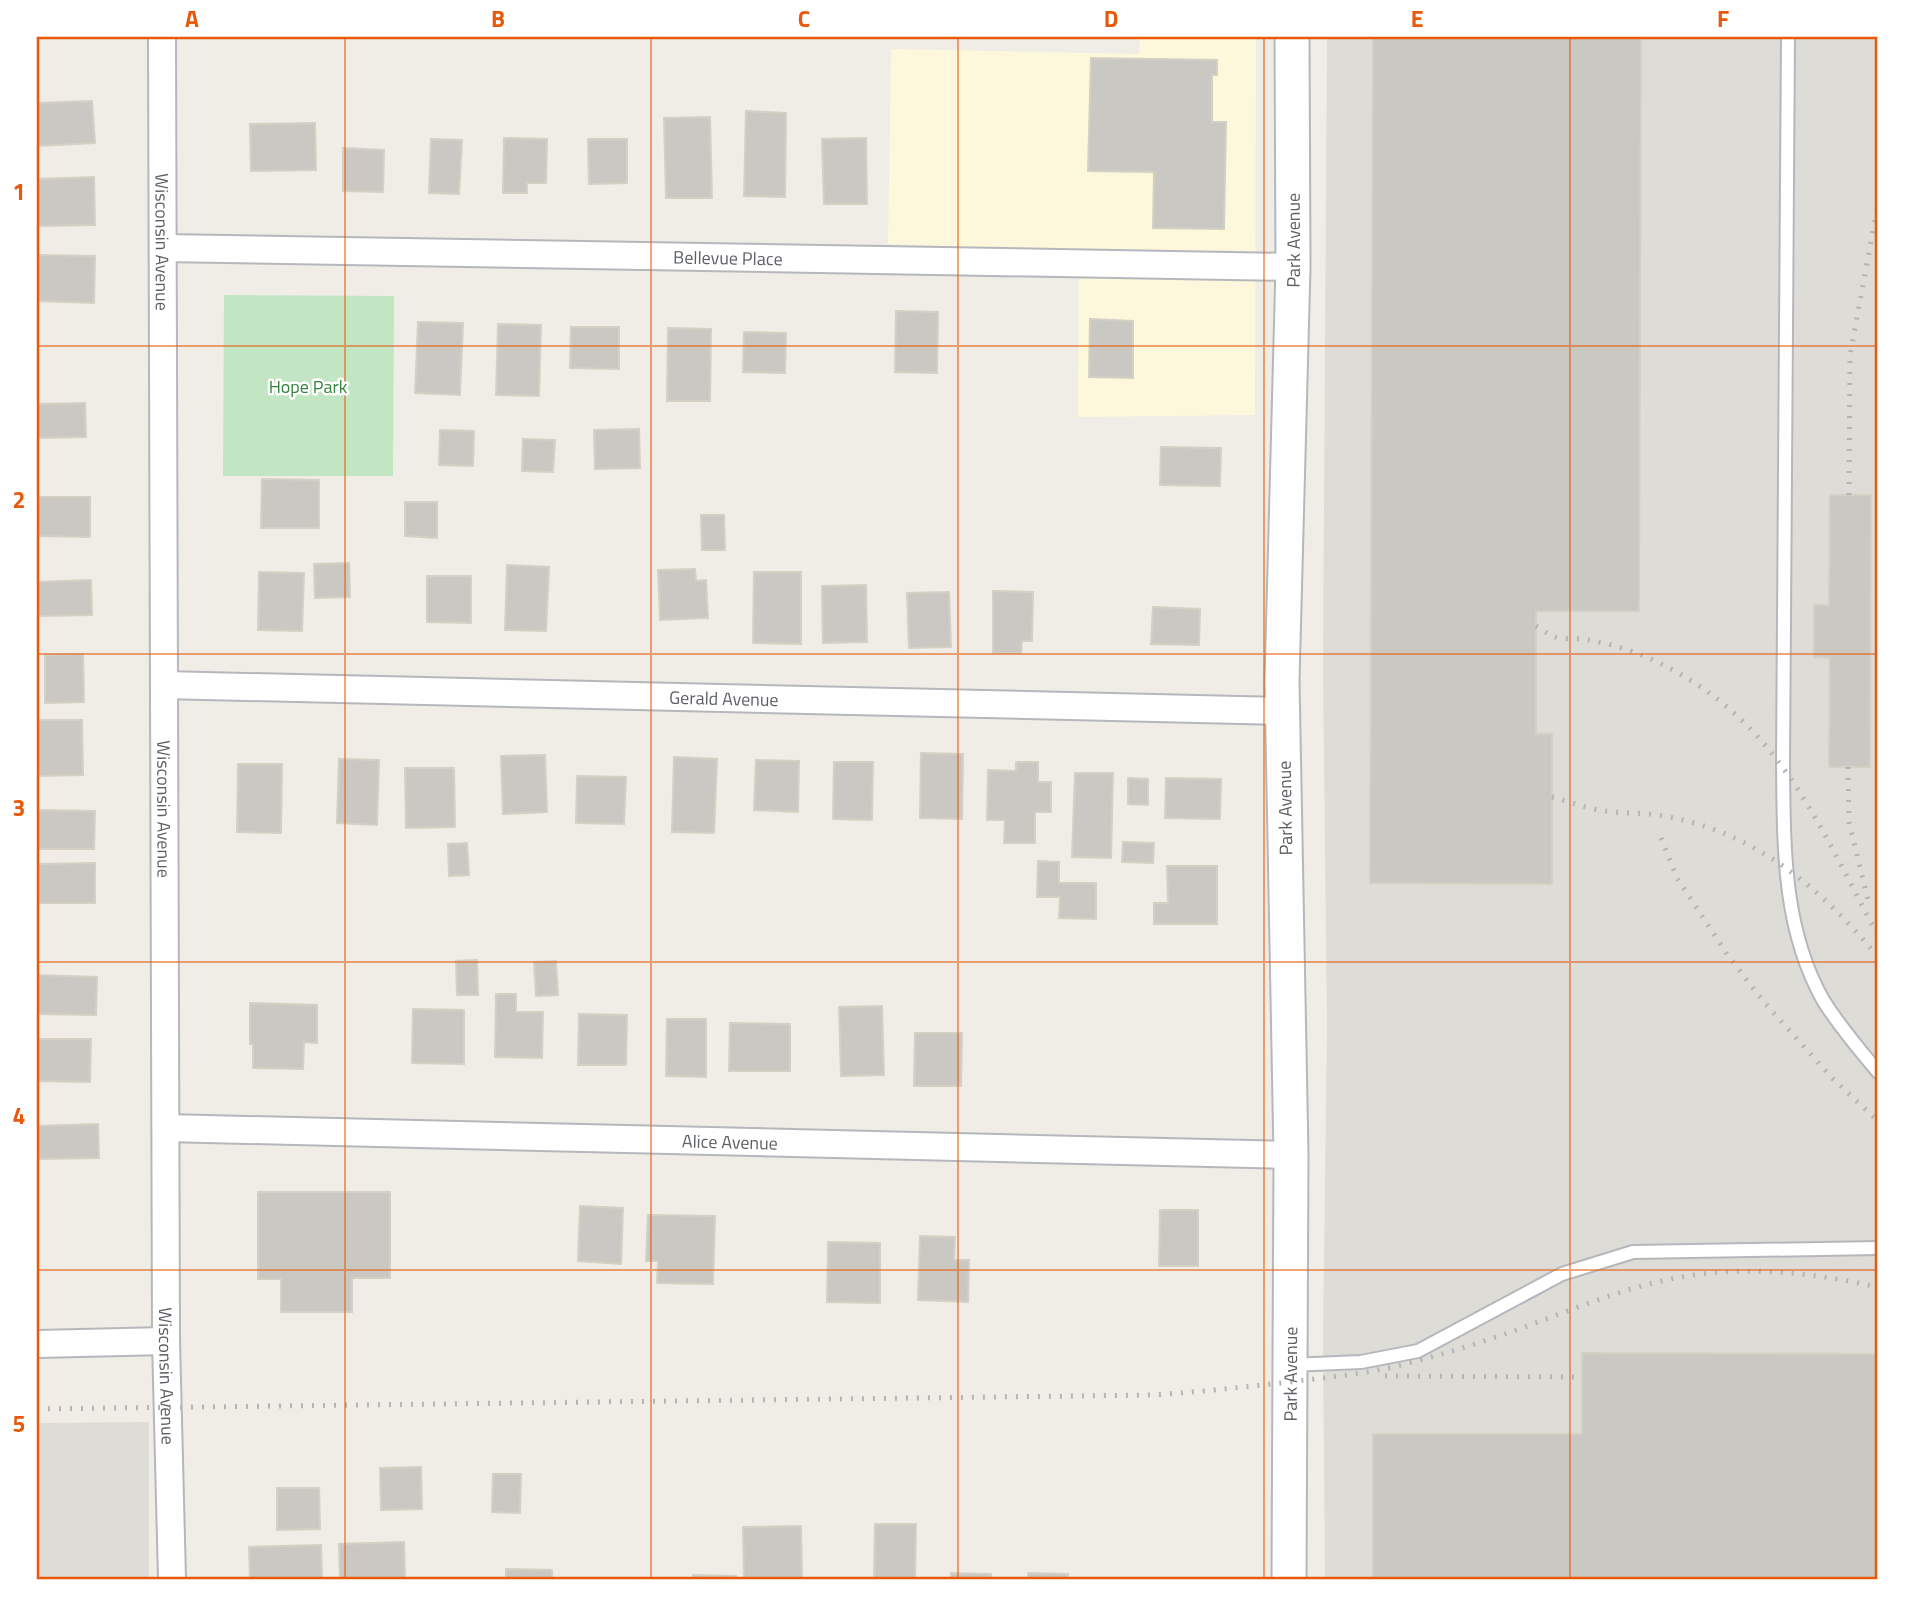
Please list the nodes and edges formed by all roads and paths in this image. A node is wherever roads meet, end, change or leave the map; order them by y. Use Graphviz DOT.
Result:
graph roads {
  1 [pos="162,37"];
  2 [pos="1292,37"];
  3 [pos="1788,37"];
  4 [pos="163,248"];
  5 [pos="1293,267"];
  6 [pos="164,685"];
  7 [pos="1283,711"];
  8 [pos="1878,1072"];
  9 [pos="166,1128"];
  10 [pos="1292,1155"];
  11 [pos="1878,1248"];
  12 [pos="166,1341"];
  13 [pos="37,1344"];
  14 [pos="1290,1365"];
  15 [pos="172,1579"];
  16 [pos="1289,1579"];
  1 -- 4 [label="street, Wisconsin Avenue"];
  2 -- 5 [label="street, Park Avenue"];
  3 -- 8 [label="lane"];
  4 -- 5 [label="street, Bellevue Place"];
  4 -- 6 [label="street, Wisconsin Avenue"];
  5 -- 7 [label="street, Park Avenue"];
  6 -- 7 [label="street, Gerald Avenue"];
  6 -- 9 [label="street, Wisconsin Avenue"];
  7 -- 10 [label="street, Park Avenue"];
  9 -- 10 [label="street, Alice Avenue"];
  9 -- 12 [label="street, Wisconsin Avenue"];
  10 -- 14 [label="street, Park Avenue"];
  11 -- 14 [label="lane"];
  12 -- 13 [label="street"];
  12 -- 15 [label="street, Wisconsin Avenue"];
  14 -- 16 [label="street, Park Avenue"];
}
